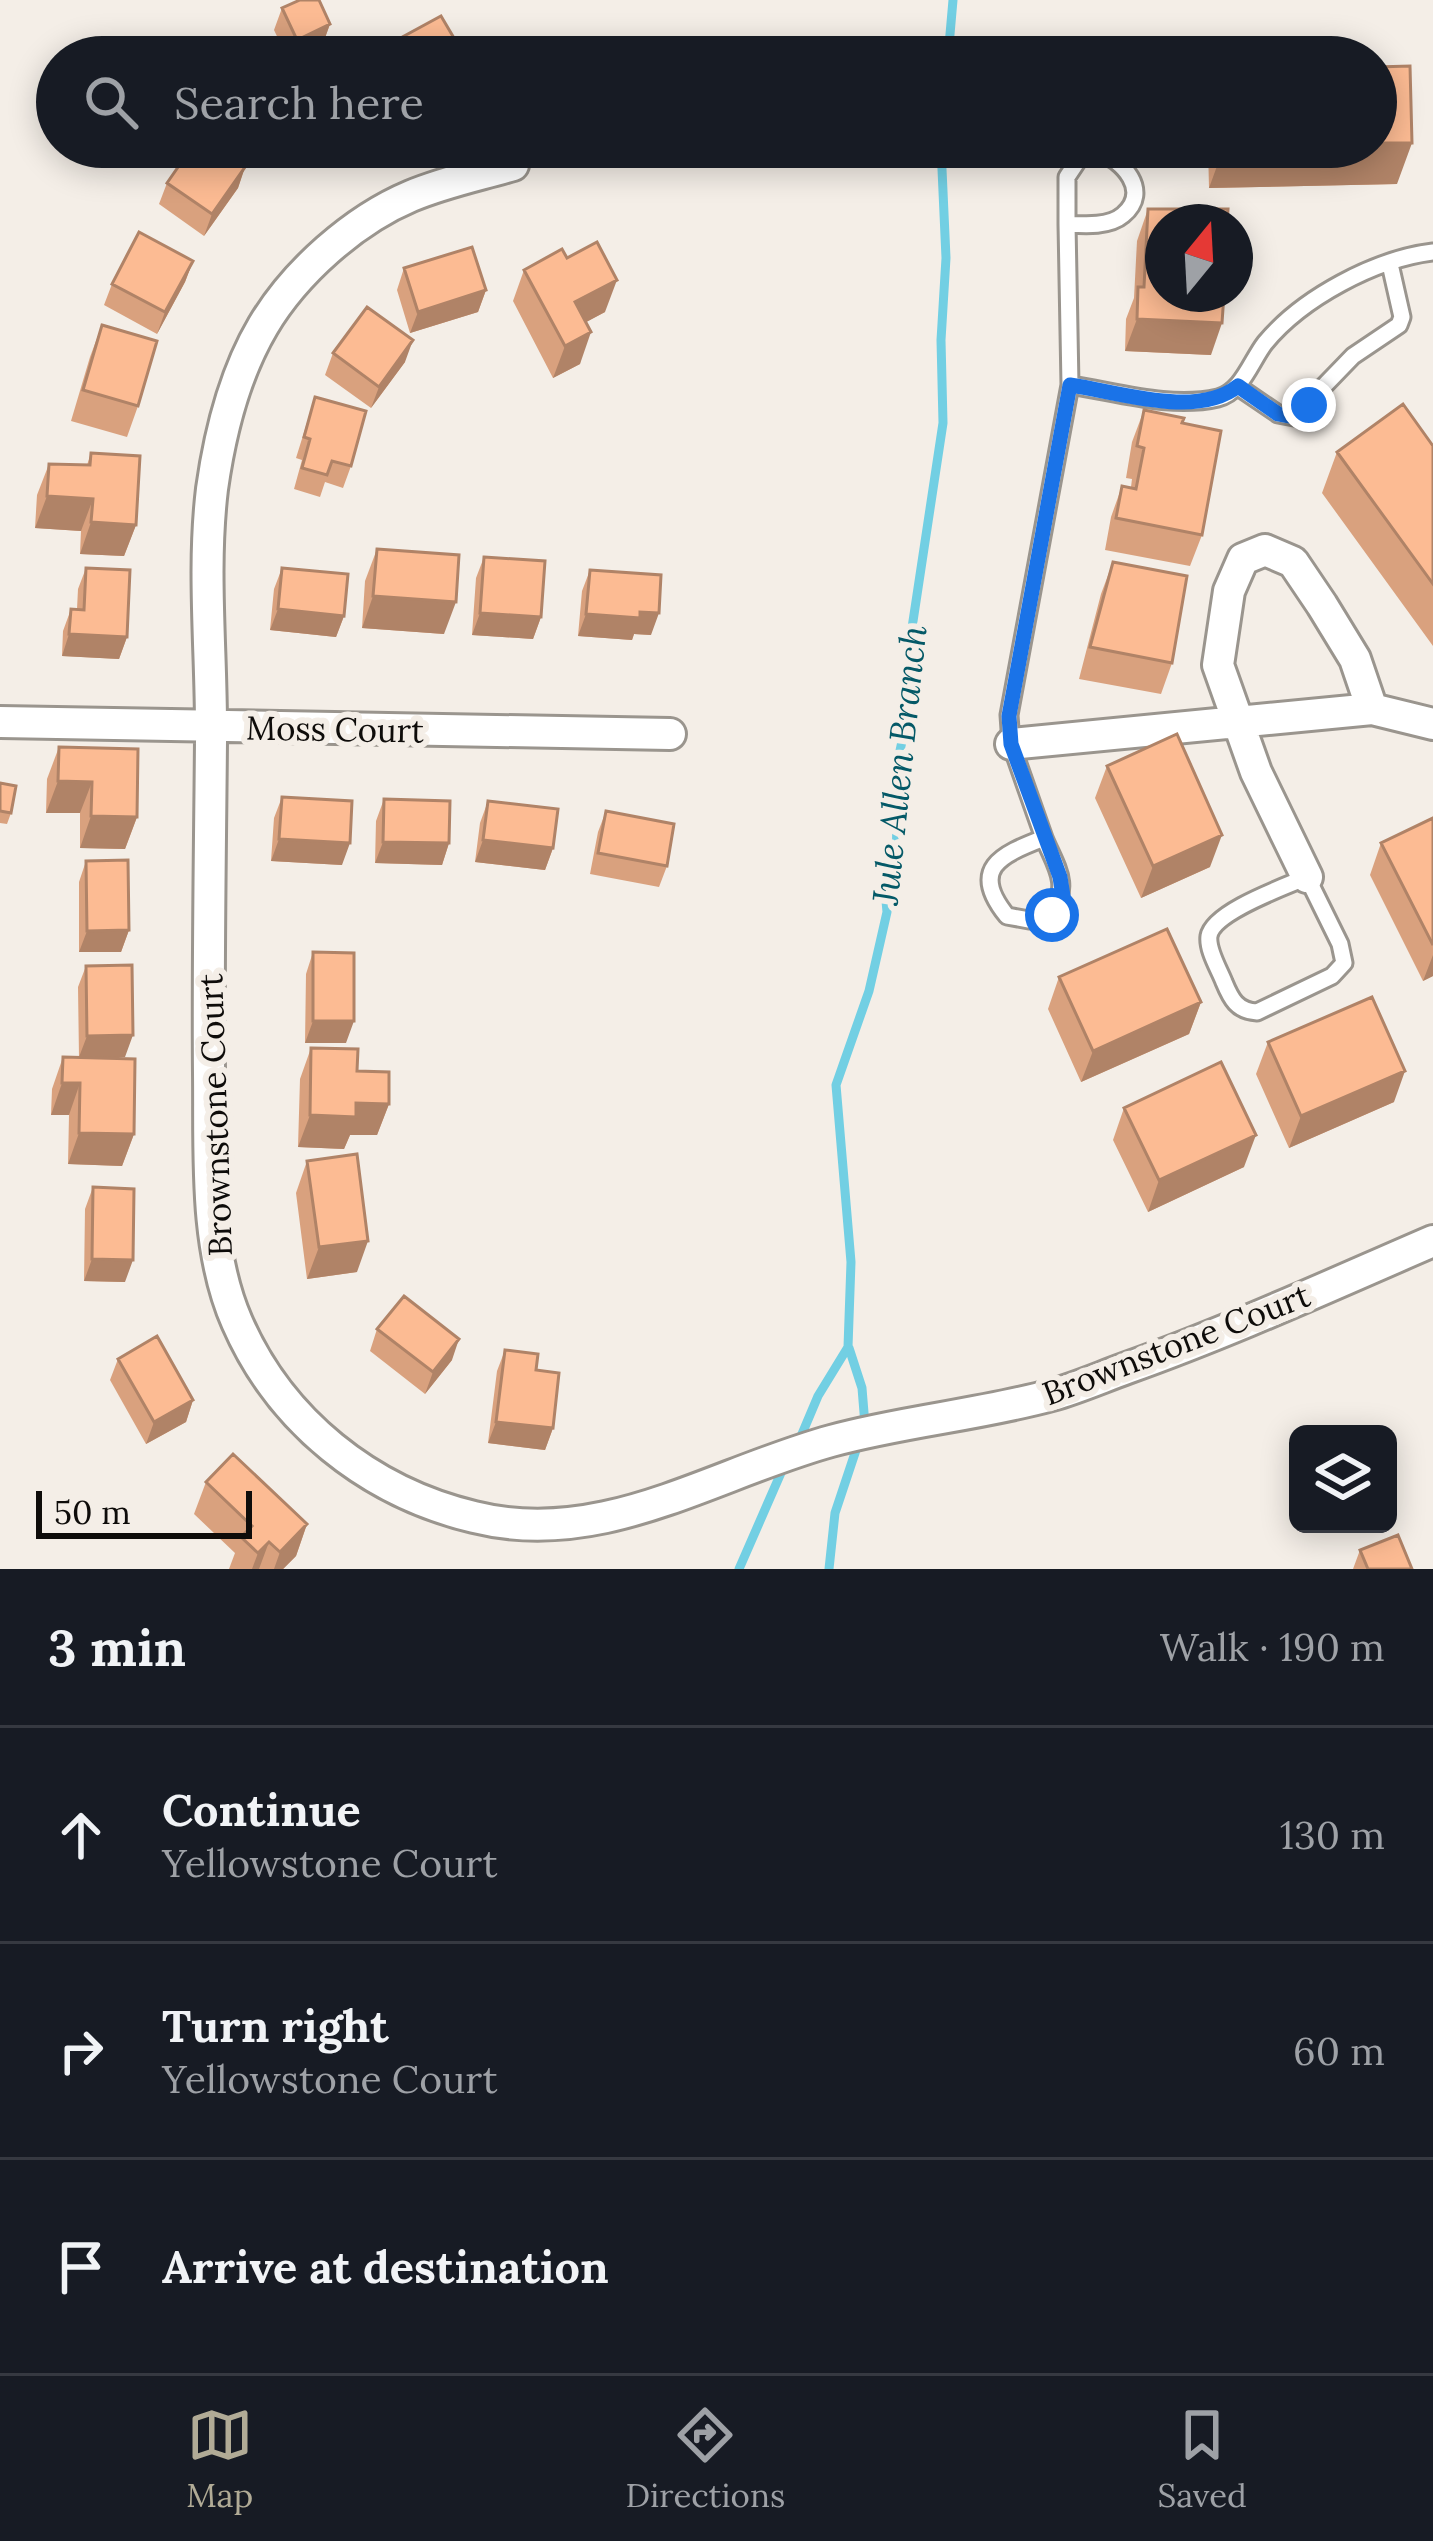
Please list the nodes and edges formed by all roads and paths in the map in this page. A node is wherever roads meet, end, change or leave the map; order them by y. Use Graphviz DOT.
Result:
graph roads {
  1 [pos="503,168"];
  2 [pos="1073,168"];
  3 [pos="1126,168"];
  4 [pos="1066,224"];
  5 [pos="1433,251"];
  6 [pos="1390,264"];
  7 [pos="1070,385"];
  8 [pos="1238,386"];
  9 [pos="1372,709"];
  10 [pos="0,722"];
  11 [pos="1238,722"];
  12 [pos="1433,724"];
  13 [pos="211,727"];
  14 [pos="670,734"];
  15 [pos="1011,744"];
  16 [pos="1043,838"];
  17 [pos="1307,877"];
  18 [pos="1433,1241"];
  1 -- 13 [label="street, Brownstone Court"];
  2 -- 4 [label="lane"];
  3 -- 4 [label="lane"];
  4 -- 7 [label="lane"];
  5 -- 6 [label="lane"];
  6 -- 8 [label="lane"];
  6 -- 8 [label="lane"];
  7 -- 8 [label="lane"];
  7 -- 15 [label="lane"];
  9 -- 11 [label="street"];
  9 -- 11 [label="street"];
  9 -- 12 [label="street"];
  10 -- 13 [label="street, Moss Court"];
  11 -- 15 [label="street"];
  11 -- 17 [label="street"];
  13 -- 14 [label="street, Moss Court"];
  13 -- 18 [label="street, Brownstone Court"];
  15 -- 16 [label="lane"];
  16 -- 16 [label="lane"];
  17 -- 17 [label="lane"];
}
